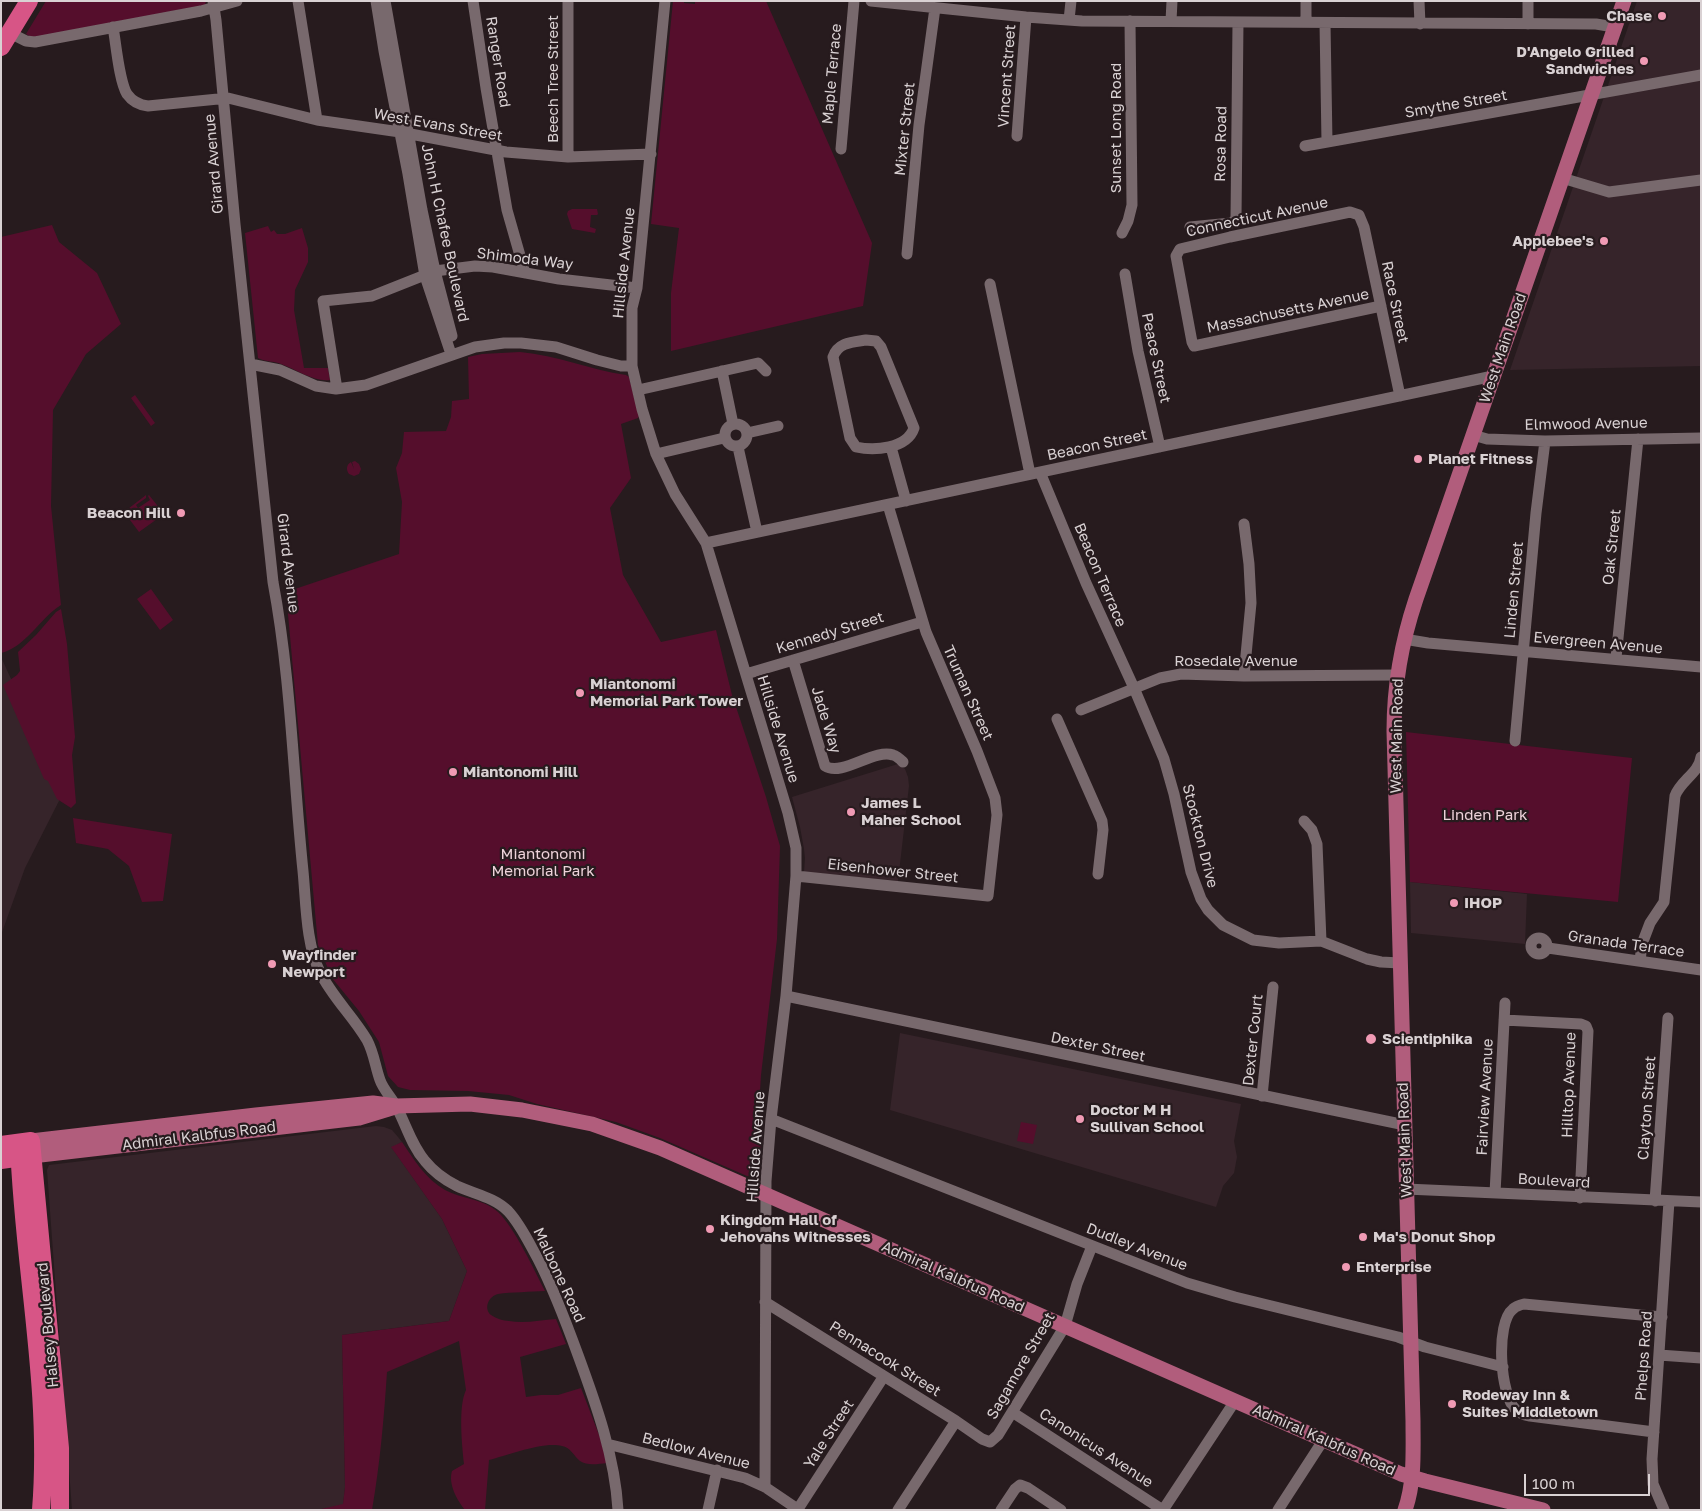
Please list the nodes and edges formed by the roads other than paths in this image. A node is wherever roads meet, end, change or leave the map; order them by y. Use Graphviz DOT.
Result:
graph roads {
  1 [pos="29,1"];
  2 [pos="237,1"];
  3 [pos="298,1"];
  4 [pos="376,1"];
  5 [pos="385,1"];
  6 [pos="474,1"];
  7 [pos="568,1"];
  8 [pos="665,1"];
  9 [pos="854,1"];
  10 [pos="871,1"];
  11 [pos="1071,1"];
  12 [pos="1172,1"];
  13 [pos="1306,1"];
  14 [pos="1420,1"];
  15 [pos="1528,1"];
  16 [pos="1624,1"];
  17 [pos="1636,1"];
  18 [pos="912,3"];
  19 [pos="213,4"];
  20 [pos="935,8"];
  21 [pos="1026,17"];
  22 [pos="1070,20"];
  23 [pos="1130,21"];
  24 [pos="1171,21"];
  25 [pos="1238,22"];
  26 [pos="1306,22"];
  27 [pos="1325,23"];
  28 [pos="1420,24"];
  29 [pos="1528,24"];
  30 [pos="113,27"];
  31 [pos="1614,27"];
  32 [pos="6,40"];
  33 [pos="1701,75"];
  34 [pos="1591,94"];
  35 [pos="224,98"];
  36 [pos="317,120"];
  37 [pos="404,133"];
  38 [pos="1017,136"];
  39 [pos="1327,142"];
  40 [pos="1305,146"];
  41 [pos="841,149"];
  42 [pos="497,150"];
  43 [pos="651,154"];
  44 [pos="568,157"];
  45 [pos="1562,178"];
  46 [pos="1701,180"];
  47 [pos="1359,215"];
  48 [pos="1190,227"];
  49 [pos="1122,233"];
  50 [pos="907,254"];
  51 [pos="430,273"];
  52 [pos="525,273"];
  53 [pos="1125,274"];
  54 [pos="990,284"];
  55 [pos="637,288"];
  56 [pos="1183,295"];
  57 [pos="1381,306"];
  58 [pos="453,353"];
  59 [pos="250,364"];
  60 [pos="632,366"];
  61 [pos="722,371"];
  62 [pos="766,371"];
  63 [pos="1494,376"];
  64 [pos="337,389"];
  65 [pos="638,390"];
  66 [pos="1400,396"];
  67 [pos="733,424"];
  68 [pos="778,426"];
  69 [pos="747,433"];
  70 [pos="1473,435"];
  71 [pos="724,438"];
  72 [pos="1701,438"];
  73 [pos="1638,439"];
  74 [pos="1545,441"];
  75 [pos="891,446"];
  76 [pos="738,447"];
  77 [pos="1160,447"];
  78 [pos="656,454"];
  79 [pos="1035,473"];
  80 [pos="906,501"];
  81 [pos="888,505"];
  82 [pos="1244,524"];
  83 [pos="758,532"];
  84 [pos="706,543"];
  85 [pos="922,622"];
  86 [pos="1404,639"];
  87 [pos="1524,651"];
  88 [pos="1616,658"];
  89 [pos="793,660"];
  90 [pos="1701,667"];
  91 [pos="746,674"];
  92 [pos="1397,675"];
  93 [pos="1244,676"];
  94 [pos="1134,688"];
  95 [pos="1081,710"];
  96 [pos="1059,723"];
  97 [pos="1515,741"];
  98 [pos="1701,757"];
  99 [pos="903,762"];
  100 [pos="1700,762"];
  101 [pos="1304,821"];
  102 [pos="1098,874"];
  103 [pos="796,876"];
  104 [pos="988,896"];
  105 [pos="1321,941"];
  106 [pos="1548,948"];
  107 [pos="1640,961"];
  108 [pos="1400,962"];
  109 [pos="1701,970"];
  110 [pos="1273,987"];
  111 [pos="786,996"];
  112 [pos="1504,1003"];
  113 [pos="1668,1018"];
  114 [pos="1504,1020"];
  115 [pos="1262,1096"];
  116 [pos="396,1106"];
  117 [pos="771,1119"];
  118 [pos="1405,1125"];
  119 [pos="21,1148"];
  120 [pos="1,1160"];
  121 [pos="1406,1189"];
  122 [pos="1495,1193"];
  123 [pos="766,1194"];
  124 [pos="1580,1198"];
  125 [pos="1655,1201"];
  126 [pos="1669,1201"];
  127 [pos="1701,1202"];
  128 [pos="1092,1246"];
  129 [pos="765,1302"];
  130 [pos="1662,1317"];
  131 [pos="1065,1326"];
  132 [pos="1411,1341"];
  133 [pos="1659,1354"];
  134 [pos="1701,1358"];
  135 [pos="1503,1366"];
  136 [pos="884,1376"];
  137 [pos="1235,1401"];
  138 [pos="1012,1412"];
  139 [pos="956,1421"];
  140 [pos="1654,1432"];
  141 [pos="1324,1439"];
  142 [pos="990,1442"];
  143 [pos="607,1444"];
  144 [pos="717,1470"];
  145 [pos="1412,1477"];
  146 [pos="765,1488"];
  147 [pos="799,1509"];
  148 [pos="41,1510"];
  149 [pos="60,1510"];
  150 [pos="618,1510"];
  151 [pos="708,1510"];
  152 [pos="898,1510"];
  153 [pos="1001,1510"];
  154 [pos="1061,1510"];
  155 [pos="1163,1510"];
  156 [pos="1278,1510"];
  157 [pos="1405,1510"];
  158 [pos="1542,1510"];
  159 [pos="1664,1510"];
  1 -- 32 [label="highway"];
  2 -- 19 [label="street"];
  3 -- 36 [label="street"];
  4 -- 37 [label="street, John H Chafee Boulevard"];
  5 -- 37 [label="street, John H Chafee Boulevard"];
  6 -- 42 [label="street, Ranger Road"];
  7 -- 44 [label="street, Beech Tree Street"];
  8 -- 43 [label="street, Hillside Avenue"];
  9 -- 41 [label="street, Maple Terrace"];
  10 -- 18 [label="street"];
  11 -- 22 [label="street"];
  12 -- 24 [label="street"];
  13 -- 26 [label="street"];
  14 -- 28 [label="street"];
  15 -- 29 [label="street"];
  16 -- 31 [label="main road, West Main Road"];
  17 -- 31 [label="main road"];
  18 -- 20 [label="street"];
  19 -- 30 [label="street"];
  19 -- 35 [label="street, Girard Avenue"];
  20 -- 21 [label="street"];
  20 -- 50 [label="street, Mixter Street"];
  21 -- 22 [label="street"];
  21 -- 38 [label="street, Vincent Street"];
  22 -- 23 [label="street"];
  23 -- 24 [label="street"];
  23 -- 49 [label="street, Sunset Long Road"];
  24 -- 25 [label="street"];
  25 -- 26 [label="street"];
  25 -- 48 [label="street, Rosa Road"];
  26 -- 27 [label="street"];
  27 -- 28 [label="street"];
  27 -- 39 [label="street"];
  28 -- 29 [label="street"];
  29 -- 31 [label="street"];
  30 -- 32 [label="street"];
  30 -- 35 [label="street, West Evans Street"];
  31 -- 34 [label="main road, West Main Road"];
  33 -- 34 [label="street, Smythe Street"];
  34 -- 39 [label="street, Smythe Street"];
  34 -- 45 [label="main road, West Main Road"];
  35 -- 36 [label="street, West Evans Street"];
  35 -- 59 [label="street, Girard Avenue"];
  36 -- 37 [label="street, West Evans Street"];
  37 -- 42 [label="street, West Evans Street"];
  37 -- 51 [label="street, John H Chafee Boulevard"];
  39 -- 40 [label="street, Smythe Street"];
  42 -- 44 [label="street, West Evans Street"];
  42 -- 52 [label="street, Ranger Road"];
  43 -- 44 [label="street, West Evans Street"];
  43 -- 55 [label="street, Hillside Avenue"];
  45 -- 46 [label="street"];
  45 -- 63 [label="main road, West Main Road"];
  47 -- 56 [label="street, Connecticut Avenue"];
  47 -- 57 [label="street, Race Street"];
  51 -- 52 [label="street, Shimoda Way"];
  51 -- 58 [label="street, John H Chafee Boulevard"];
  51 -- 64 [label="street, Shimoda Way"];
  52 -- 55 [label="street, Shimoda Way"];
  53 -- 77 [label="street, Peace Street"];
  54 -- 79 [label="street, Beacon Terrace"];
  55 -- 60 [label="street, Hillside Avenue"];
  56 -- 57 [label="street, Massachusetts Avenue"];
  57 -- 66 [label="street, Race Street"];
  58 -- 60 [label="street"];
  58 -- 64 [label="street"];
  59 -- 64 [label="street"];
  59 -- 116 [label="street, Girard Avenue"];
  60 -- 65 [label="street, Hillside Avenue"];
  61 -- 62 [label="street"];
  61 -- 65 [label="street"];
  61 -- 67 [label="street"];
  63 -- 66 [label="street, Beacon Street"];
  63 -- 70 [label="main road, West Main Road"];
  65 -- 78 [label="street, Hillside Avenue"];
  66 -- 77 [label="street, Beacon Street"];
  67 -- 69 [label="street"];
  67 -- 71 [label="street"];
  68 -- 69 [label="street"];
  69 -- 76 [label="street"];
  70 -- 74 [label="street, Elmwood Avenue"];
  70 -- 86 [label="main road, West Main Road"];
  71 -- 76 [label="street"];
  71 -- 78 [label="street"];
  72 -- 73 [label="street, Elmwood Avenue"];
  73 -- 74 [label="street, Elmwood Avenue"];
  73 -- 88 [label="street, Oak Street"];
  74 -- 87 [label="street, Linden Street"];
  75 -- 75 [label="street"];
  75 -- 80 [label="street"];
  76 -- 83 [label="street"];
  77 -- 79 [label="street, Beacon Street"];
  78 -- 84 [label="street, Hillside Avenue"];
  79 -- 80 [label="street, Beacon Street"];
  79 -- 94 [label="street, Beacon Terrace"];
  80 -- 81 [label="street, Beacon Street"];
  81 -- 83 [label="street, Beacon Street"];
  81 -- 85 [label="street, Truman Street"];
  82 -- 93 [label="street"];
  83 -- 84 [label="street, Beacon Street"];
  84 -- 91 [label="street, Hillside Avenue"];
  85 -- 89 [label="street, Kennedy Street"];
  85 -- 104 [label="street, Truman Street"];
  86 -- 87 [label="street, Evergreen Avenue"];
  86 -- 92 [label="main road, West Main Road"];
  87 -- 88 [label="street, Evergreen Avenue"];
  87 -- 97 [label="street, Linden Street"];
  88 -- 90 [label="street, Evergreen Avenue"];
  89 -- 91 [label="street, Kennedy Street"];
  89 -- 99 [label="street, Jade Way"];
  91 -- 103 [label="street, Hillside Avenue"];
  92 -- 93 [label="street, Rosedale Avenue"];
  92 -- 108 [label="main road, West Main Road"];
  93 -- 94 [label="street, Rosedale Avenue"];
  94 -- 95 [label="street, Rosedale Avenue"];
  94 -- 105 [label="street, Stockton Drive"];
  96 -- 102 [label="street"];
  98 -- 100 [label="street"];
  100 -- 107 [label="street"];
  101 -- 105 [label="street"];
  103 -- 104 [label="street, Eisenhower Street"];
  103 -- 111 [label="street, Hillside Avenue"];
  105 -- 108 [label="street, Stockton Drive"];
  106 -- 107 [label="street, Granada Terrace"];
  107 -- 109 [label="street, Granada Terrace"];
  108 -- 118 [label="main road, West Main Road"];
  110 -- 115 [label="street, Dexter Court"];
  111 -- 115 [label="street, Dexter Street"];
  111 -- 117 [label="street, Hillside Avenue"];
  112 -- 114 [label="street, Fairview Avenue"];
  113 -- 125 [label="street, Clayton Street"];
  114 -- 122 [label="street, Fairview Avenue"];
  114 -- 124 [label="street, Hilltop Avenue"];
  115 -- 118 [label="street, Dexter Street"];
  116 -- 119 [label="main road, Admiral Kalbfus Road"];
  116 -- 123 [label="main road, Admiral Kalbfus Road"];
  116 -- 143 [label="street, Malbone Road"];
  117 -- 123 [label="street, Hillside Avenue"];
  117 -- 128 [label="street, Dudley Avenue"];
  118 -- 121 [label="main road, West Main Road"];
  119 -- 120 [label="highway, Admiral Kalbfus Road"];
  119 -- 148 [label="highway, Halsey Boulevard"];
  119 -- 149 [label="highway, Halsey Boulevard"];
  121 -- 122 [label="street, Boulevard"];
  121 -- 132 [label="main road, West Main Road"];
  122 -- 124 [label="street, Boulevard"];
  123 -- 129 [label="street, Hillside Avenue"];
  123 -- 131 [label="main road, Admiral Kalbfus Road"];
  124 -- 125 [label="street, Boulevard"];
  125 -- 126 [label="street, Boulevard"];
  126 -- 127 [label="street, Boulevard"];
  126 -- 130 [label="street, Phelps Road"];
  128 -- 131 [label="street, Sagamore Street"];
  128 -- 132 [label="street, Dudley Avenue"];
  129 -- 136 [label="street, Pennacook Street"];
  129 -- 146 [label="street, Hillside Avenue"];
  130 -- 133 [label="street, Phelps Road"];
  130 -- 135 [label="street"];
  131 -- 137 [label="main road, Admiral Kalbfus Road"];
  131 -- 138 [label="street, Sagamore Street"];
  132 -- 135 [label="street, Dudley Avenue"];
  132 -- 145 [label="main road, West Main Road"];
  133 -- 134 [label="street"];
  133 -- 140 [label="street, Phelps Road"];
  135 -- 140 [label="street"];
  136 -- 139 [label="street, Pennacook Street"];
  136 -- 147 [label="street, Yale Street"];
  137 -- 141 [label="main road, Admiral Kalbfus Road"];
  137 -- 155 [label="street"];
  138 -- 142 [label="street, Sagamore Street"];
  138 -- 155 [label="street, Canonicus Avenue"];
  139 -- 142 [label="street, Pennacook Street"];
  139 -- 152 [label="street"];
  140 -- 159 [label="street, Phelps Road"];
  141 -- 145 [label="main road, Admiral Kalbfus Road"];
  141 -- 156 [label="street"];
  143 -- 144 [label="street, Bedlow Avenue"];
  143 -- 150 [label="street, Malbone Road"];
  144 -- 146 [label="street, Bedlow Avenue"];
  144 -- 151 [label="street"];
  145 -- 157 [label="main road, West Main Road"];
  145 -- 158 [label="main road, Admiral Kalbfus Road"];
  146 -- 147 [label="street, Bedlow Avenue"];
  153 -- 154 [label="street"];
}
